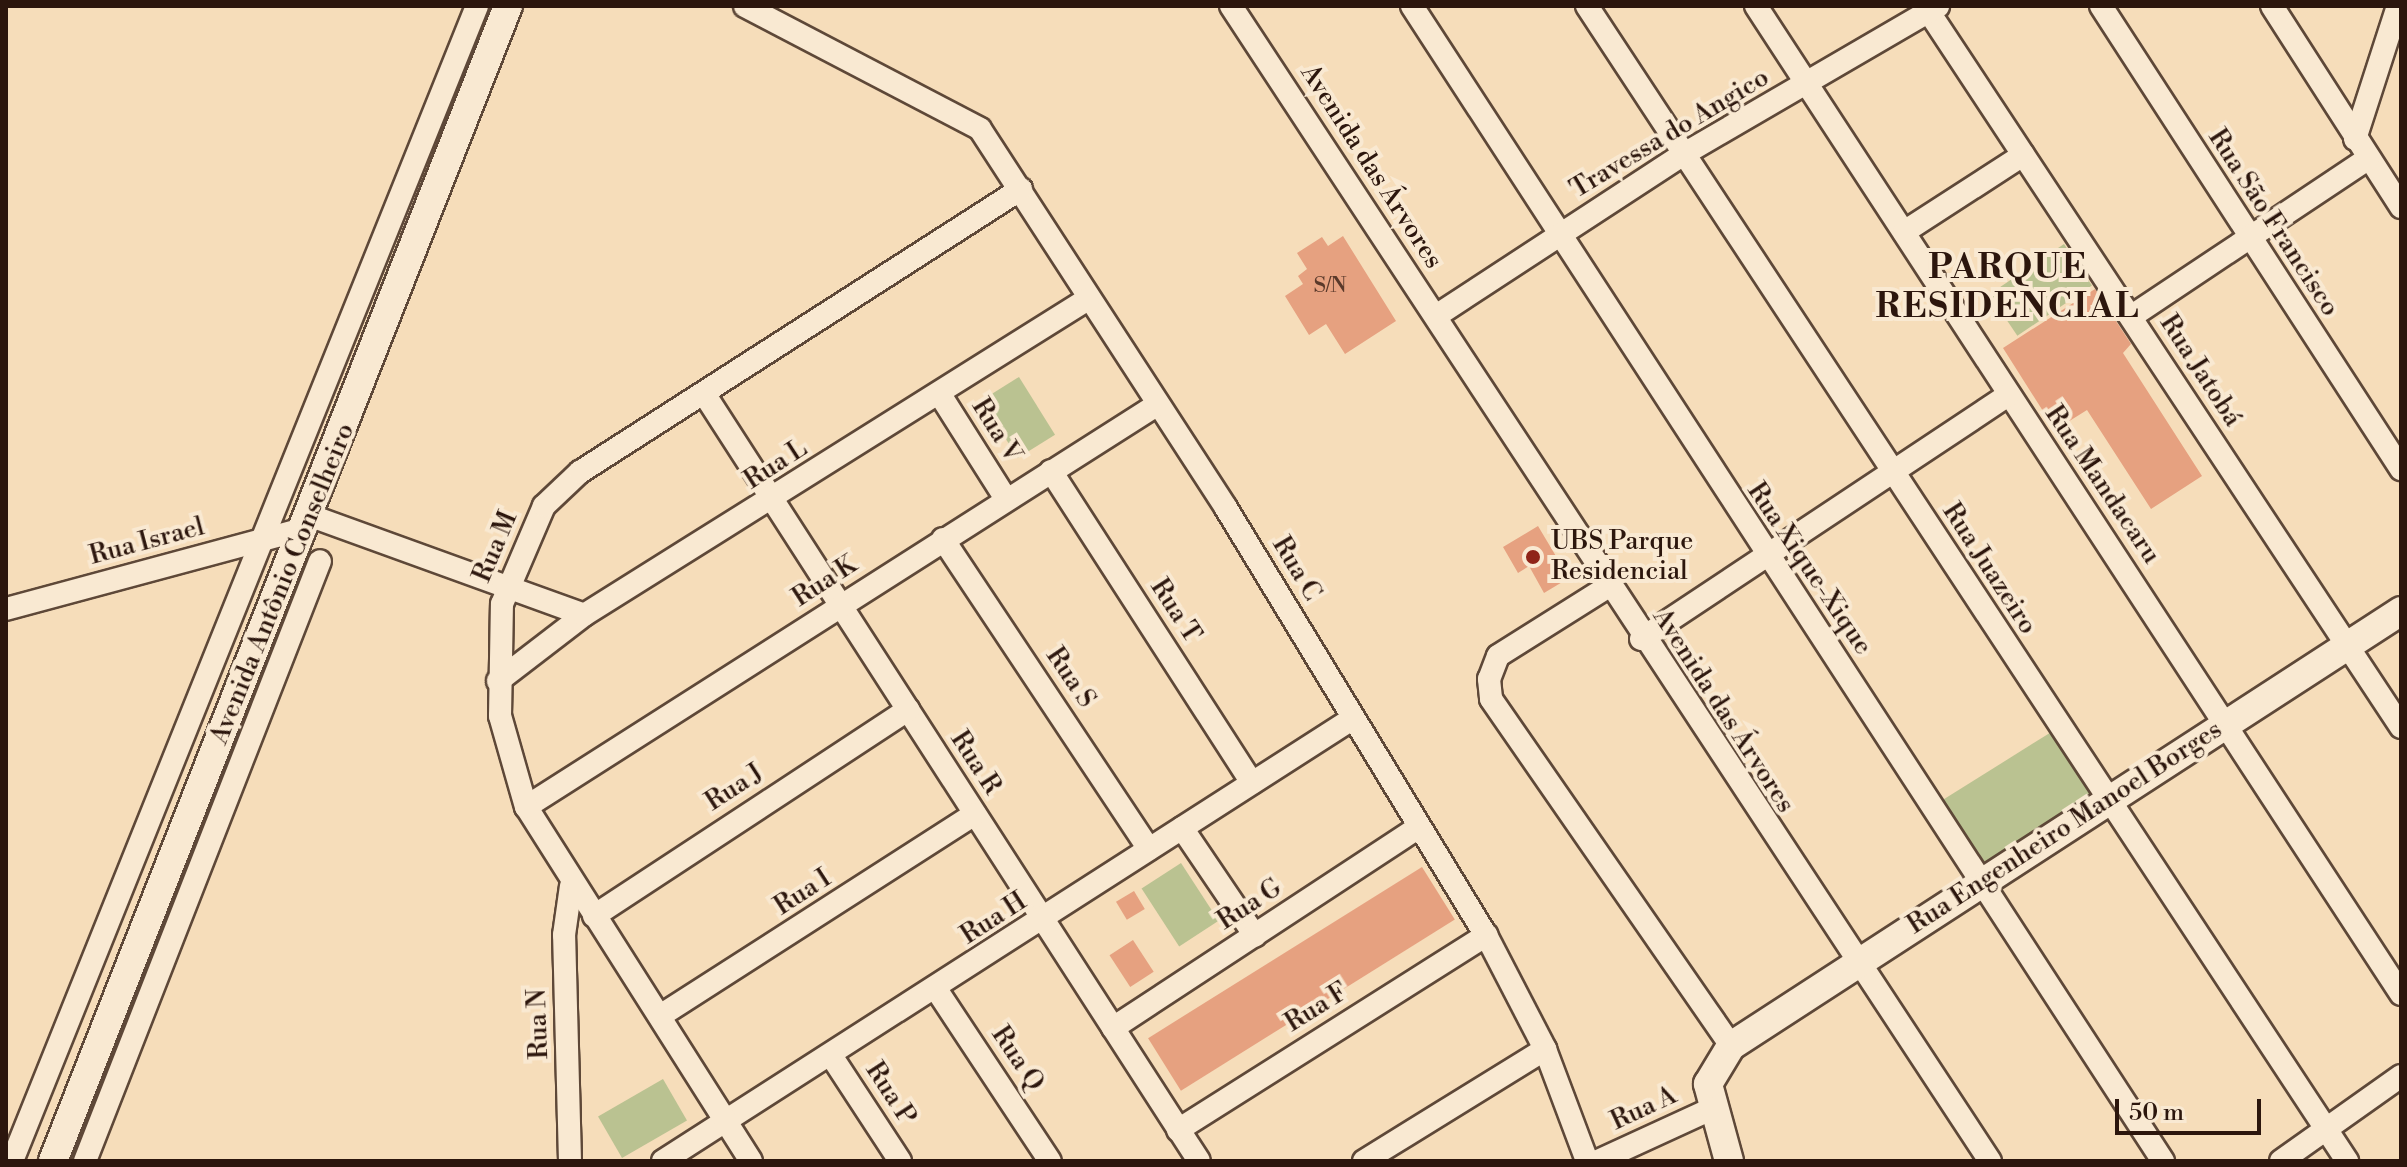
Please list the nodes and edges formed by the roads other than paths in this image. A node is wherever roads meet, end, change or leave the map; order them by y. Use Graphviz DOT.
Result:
graph roads {
  1 [pos="477,6"];
  2 [pos="508,6"];
  3 [pos="745,6"];
  4 [pos="1231,6"];
  5 [pos="1412,6"];
  6 [pos="1587,6"];
  7 [pos="1756,6"];
  8 [pos="2101,6"];
  9 [pos="2272,6"];
  10 [pos="2398,6"];
  11 [pos="1931,8"];
  12 [pos="1804,85"];
  13 [pos="2361,149"];
  14 [pos="1684,154"];
  15 [pos="2023,155"];
  16 [pos="1021,189"];
  17 [pos="2401,207"];
  18 [pos="1904,232"];
  19 [pos="1560,234"];
  20 [pos="2251,241"];
  21 [pos="1088,299"];
  22 [pos="1436,316"];
  23 [pos="2132,316"];
  24 [pos="939,393"];
  25 [pos="705,395"];
  26 [pos="2008,395"];
  27 [pos="1155,406"];
  28 [pos="2401,469"];
  29 [pos="1051,471"];
  30 [pos="1892,472"];
  31 [pos="1006,499"];
  32 [pos="773,501"];
  33 [pos="306,523"];
  34 [pos="943,539"];
  35 [pos="256,542"];
  36 [pos="1765,558"];
  37 [pos="320,561"];
  38 [pos="1609,586"];
  39 [pos="508,587"];
  40 [pos="841,606"];
  41 [pos="6,609"];
  42 [pos="2401,611"];
  43 [pos="584,615"];
  44 [pos="1641,639"];
  45 [pos="2347,647"];
  46 [pos="498,681"];
  47 [pos="908,710"];
  48 [pos="1352,719"];
  49 [pos="2227,723"];
  50 [pos="2401,727"];
  51 [pos="1252,783"];
  52 [pos="2106,800"];
  53 [pos="526,807"];
  54 [pos="975,814"];
  55 [pos="1182,828"];
  56 [pos="1418,828"];
  57 [pos="1149,849"];
  58 [pos="1981,882"];
  59 [pos="571,886"];
  60 [pos="594,916"];
  61 [pos="1044,921"];
  62 [pos="1486,935"];
  63 [pos="1255,936"];
  64 [pos="1856,964"];
  65 [pos="936,989"];
  66 [pos="2401,994"];
  67 [pos="660,1016"];
  68 [pos="1113,1028"];
  69 [pos="1731,1046"];
  70 [pos="1545,1049"];
  71 [pos="832,1057"];
  72 [pos="2401,1076"];
  73 [pos="1713,1108"];
  74 [pos="729,1124"];
  75 [pos="1178,1130"];
  76 [pos="2323,1132"];
  77 [pos="12,1161"];
  78 [pos="53,1161"];
  79 [pos="85,1161"];
  80 [pos="570,1161"];
  81 [pos="663,1161"];
  82 [pos="751,1161"];
  83 [pos="900,1161"];
  84 [pos="1050,1161"];
  85 [pos="1199,1161"];
  86 [pos="1364,1161"];
  87 [pos="1587,1161"];
  88 [pos="1598,1161"];
  89 [pos="1729,1161"];
  90 [pos="1990,1161"];
  91 [pos="2163,1161"];
  92 [pos="2281,1161"];
  93 [pos="2347,1161"];
  1 -- 35 [label="street"];
  2 -- 33 [label="street, Avenida Antônio Conselheiro"];
  3 -- 16 [label="street, Rua C"];
  4 -- 22 [label="street, Avenida das Árvores"];
  5 -- 19 [label="street, Rua Xique-Xique"];
  6 -- 14 [label="street, Rua Juazeiro"];
  7 -- 12 [label="street, Rua Mandacaru"];
  8 -- 20 [label="street, Rua São Francisco"];
  9 -- 13 [label="street"];
  10 -- 13 [label="street"];
  11 -- 12 [label="street, Travessa do Angico"];
  11 -- 15 [label="street, Rua Jatobá"];
  12 -- 14 [label="street, Travessa do Angico"];
  12 -- 18 [label="street, Rua Mandacaru"];
  13 -- 17 [label="street"];
  13 -- 20 [label="street"];
  14 -- 19 [label="street, Travessa do Angico"];
  14 -- 30 [label="street, Rua Juazeiro"];
  15 -- 18 [label="street"];
  15 -- 23 [label="street, Rua Jatobá"];
  16 -- 21 [label="street, Rua C"];
  16 -- 25 [label="street, Rua M"];
  18 -- 26 [label="street, Rua Mandacaru"];
  19 -- 22 [label="street, Travessa do Angico"];
  19 -- 36 [label="street, Rua Xique-Xique"];
  20 -- 23 [label="street"];
  20 -- 28 [label="street, Rua São Francisco"];
  21 -- 24 [label="street, Rua L"];
  21 -- 27 [label="street, Rua C"];
  22 -- 38 [label="street, Avenida das Árvores"];
  23 -- 45 [label="street, Rua Jatobá"];
  24 -- 31 [label="street, Rua V"];
  24 -- 32 [label="street, Rua L"];
  25 -- 32 [label="street, Rua R"];
  25 -- 39 [label="street, Rua M"];
  26 -- 30 [label="street"];
  26 -- 49 [label="street, Rua Mandacaru"];
  27 -- 29 [label="street, Rua K"];
  27 -- 48 [label="street, Rua C"];
  29 -- 31 [label="street, Rua K"];
  29 -- 51 [label="street, Rua T"];
  30 -- 36 [label="street"];
  30 -- 52 [label="street, Rua Juazeiro"];
  31 -- 34 [label="street, Rua K"];
  32 -- 40 [label="street, Rua R"];
  32 -- 43 [label="street, Rua L"];
  33 -- 35 [label="street, Rua Israel"];
  33 -- 39 [label="street"];
  33 -- 78 [label="street, Avenida Antônio Conselheiro"];
  34 -- 40 [label="street, Rua K"];
  34 -- 57 [label="street, Rua S"];
  35 -- 41 [label="street, Rua Israel"];
  35 -- 77 [label="street"];
  36 -- 44 [label="street"];
  36 -- 58 [label="street, Rua Xique-Xique"];
  37 -- 79 [label="street"];
  38 -- 44 [label="street, Avenida das Árvores"];
  38 -- 69 [label="street"];
  39 -- 43 [label="street"];
  39 -- 46 [label="street, Rua M"];
  40 -- 47 [label="street, Rua R"];
  40 -- 53 [label="street, Rua K"];
  42 -- 45 [label="street, Rua Engenheiro Manoel Borges"];
  43 -- 46 [label="street, Rua L"];
  44 -- 64 [label="street, Avenida das Árvores"];
  45 -- 49 [label="street, Rua Engenheiro Manoel Borges"];
  45 -- 50 [label="street, Rua Jatobá"];
  46 -- 53 [label="street, Rua M"];
  47 -- 54 [label="street, Rua R"];
  47 -- 60 [label="street, Rua J"];
  48 -- 51 [label="street, Rua H"];
  48 -- 56 [label="street, Rua C"];
  49 -- 52 [label="street, Rua Engenheiro Manoel Borges"];
  49 -- 66 [label="street, Rua Mandacaru"];
  51 -- 55 [label="street, Rua H"];
  52 -- 58 [label="street, Rua Engenheiro Manoel Borges"];
  52 -- 76 [label="street, Rua Juazeiro"];
  53 -- 59 [label="street, Rua M"];
  54 -- 61 [label="street, Rua R"];
  54 -- 67 [label="street, Rua I"];
  55 -- 57 [label="street, Rua H"];
  55 -- 63 [label="street"];
  56 -- 62 [label="street, Rua C"];
  56 -- 63 [label="street, Rua G"];
  57 -- 61 [label="street, Rua H"];
  58 -- 64 [label="street, Rua Engenheiro Manoel Borges"];
  58 -- 91 [label="street, Rua Xique-Xique"];
  59 -- 60 [label="street, Rua M"];
  59 -- 80 [label="street, Rua N"];
  60 -- 67 [label="street, Rua M"];
  61 -- 65 [label="street, Rua H"];
  61 -- 68 [label="street, Rua R"];
  62 -- 70 [label="street, Rua C"];
  62 -- 75 [label="street, Rua F"];
  63 -- 68 [label="street, Rua G"];
  64 -- 69 [label="street, Rua Engenheiro Manoel Borges"];
  64 -- 90 [label="street, Avenida das Árvores"];
  65 -- 71 [label="street, Rua H"];
  65 -- 84 [label="street, Rua Q"];
  67 -- 74 [label="street, Rua M"];
  68 -- 75 [label="street, Rua R"];
  69 -- 73 [label="street"];
  70 -- 86 [label="street"];
  70 -- 87 [label="street, Rua C"];
  71 -- 74 [label="street, Rua H"];
  71 -- 83 [label="street, Rua P"];
  72 -- 76 [label="street"];
  73 -- 88 [label="street, Rua A"];
  73 -- 89 [label="street"];
  74 -- 81 [label="street, Rua H"];
  74 -- 82 [label="street, Rua M"];
  75 -- 85 [label="street, Rua R"];
  76 -- 92 [label="street"];
  76 -- 93 [label="street, Rua Juazeiro"];
}
